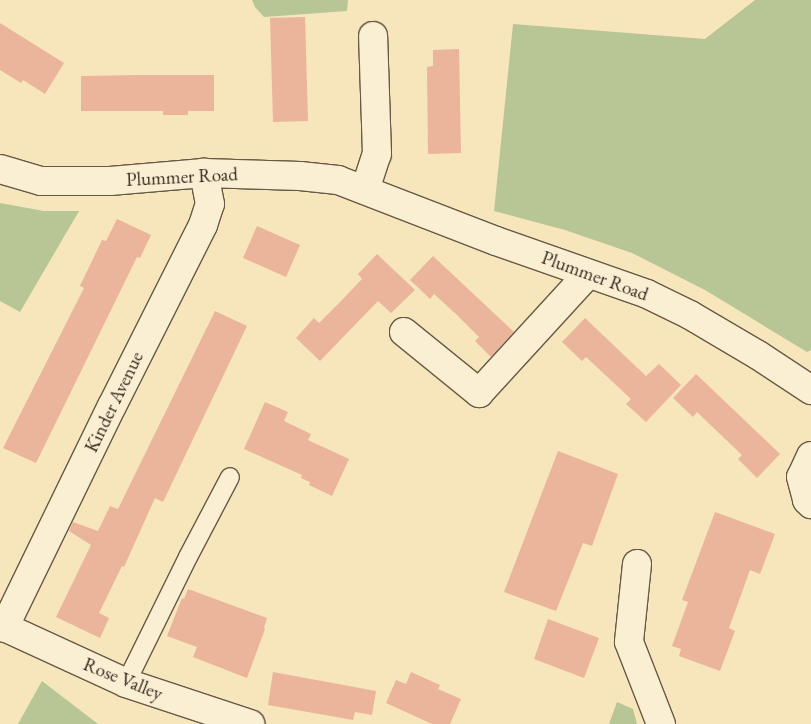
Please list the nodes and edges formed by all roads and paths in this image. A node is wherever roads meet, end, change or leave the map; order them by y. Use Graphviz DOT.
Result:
graph roads {
  1 [pos="373,36"];
  2 [pos="0,169"];
  3 [pos="204,173"];
  4 [pos="364,190"];
  5 [pos="588,274"];
  6 [pos="404,332"];
  7 [pos="811,390"];
  8 [pos="811,456"];
  9 [pos="230,477"];
  10 [pos="811,504"];
  11 [pos="637,564"];
  12 [pos="2,627"];
  13 [pos="126,683"];
  14 [pos="250,724"];
  15 [pos="661,724"];
  1 -- 4 [label="street"];
  2 -- 3 [label="street, Plummer Road"];
  3 -- 4 [label="street, Plummer Road"];
  3 -- 12 [label="street, Kinder Avenue"];
  4 -- 5 [label="street, Plummer Road"];
  5 -- 6 [label="street"];
  5 -- 7 [label="street, Plummer Road"];
  8 -- 10 [label="street"];
  9 -- 13 [label="lane"];
  11 -- 15 [label="street"];
  12 -- 13 [label="street, Rose Valley"];
  13 -- 14 [label="street, Rose Valley"];
}
